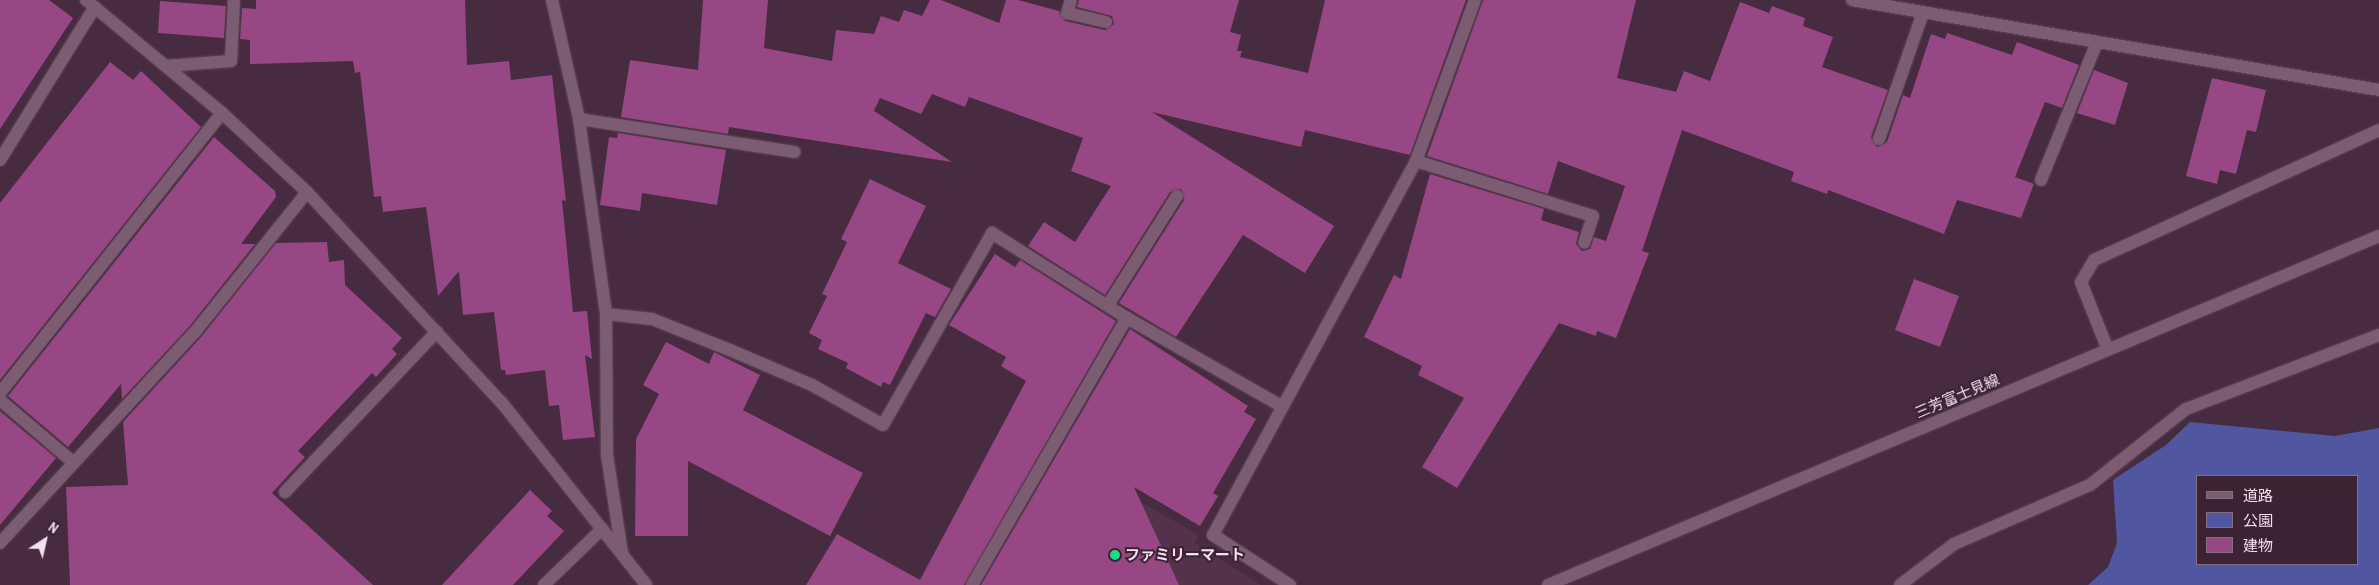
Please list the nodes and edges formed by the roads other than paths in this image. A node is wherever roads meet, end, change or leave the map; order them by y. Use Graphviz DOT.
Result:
graph roads {
  1 [pos="234,0"];
  2 [pos="552,0"];
  3 [pos="1071,0"];
  4 [pos="1475,0"];
  5 [pos="1852,0"];
  6 [pos="1876,2"];
  7 [pos="91,4"];
  8 [pos="1923,13"];
  9 [pos="1106,22"];
  10 [pos="2097,42"];
  11 [pos="166,66"];
  12 [pos="2379,90"];
  13 [pos="222,113"];
  14 [pos="579,119"];
  15 [pos="2379,130"];
  16 [pos="1879,138"];
  17 [pos="794,152"];
  18 [pos="0,160"];
  19 [pos="1416,161"];
  20 [pos="2041,180"];
  21 [pos="307,192"];
  22 [pos="1177,196"];
  23 [pos="2379,236"];
  24 [pos="1584,243"];
  25 [pos="1108,305"];
  26 [pos="606,314"];
  27 [pos="1127,318"];
  28 [pos="437,331"];
  29 [pos="2379,336"];
  30 [pos="2108,350"];
  31 [pos="0,393"];
  32 [pos="0,400"];
  33 [pos="1281,406"];
  34 [pos="74,463"];
  35 [pos="285,492"];
  36 [pos="602,529"];
  37 [pos="0,543"];
  38 [pos="622,556"];
  39 [pos="544,585"];
  40 [pos="646,585"];
  41 [pos="972,585"];
  42 [pos="1290,585"];
  43 [pos="1548,585"];
  44 [pos="1900,585"];
  1 -- 11 [label="street"];
  2 -- 14 [label="street"];
  3 -- 9 [label="street"];
  4 -- 19 [label="street"];
  5 -- 6 [label="street"];
  6 -- 8 [label="street"];
  7 -- 11 [label="street"];
  7 -- 18 [label="street"];
  8 -- 10 [label="street"];
  8 -- 16 [label="street"];
  10 -- 12 [label="street"];
  10 -- 20 [label="street"];
  11 -- 13 [label="street"];
  13 -- 21 [label="street"];
  13 -- 31 [label="street"];
  14 -- 17 [label="street"];
  14 -- 26 [label="street"];
  15 -- 30 [label="street"];
  19 -- 24 [label="street"];
  19 -- 33 [label="street"];
  21 -- 28 [label="street"];
  21 -- 34 [label="street"];
  22 -- 25 [label="street"];
  23 -- 30 [label="street, 三芳富士見線"];
  25 -- 26 [label="street"];
  25 -- 27 [label="street"];
  26 -- 38 [label="street"];
  27 -- 33 [label="street"];
  27 -- 41 [label="street"];
  28 -- 35 [label="street"];
  28 -- 36 [label="street"];
  29 -- 44 [label="street"];
  30 -- 43 [label="street, 三芳富士見線"];
  32 -- 34 [label="street"];
  33 -- 42 [label="street"];
  34 -- 37 [label="street"];
  36 -- 38 [label="street"];
  36 -- 39 [label="street"];
  38 -- 40 [label="street"];
}
